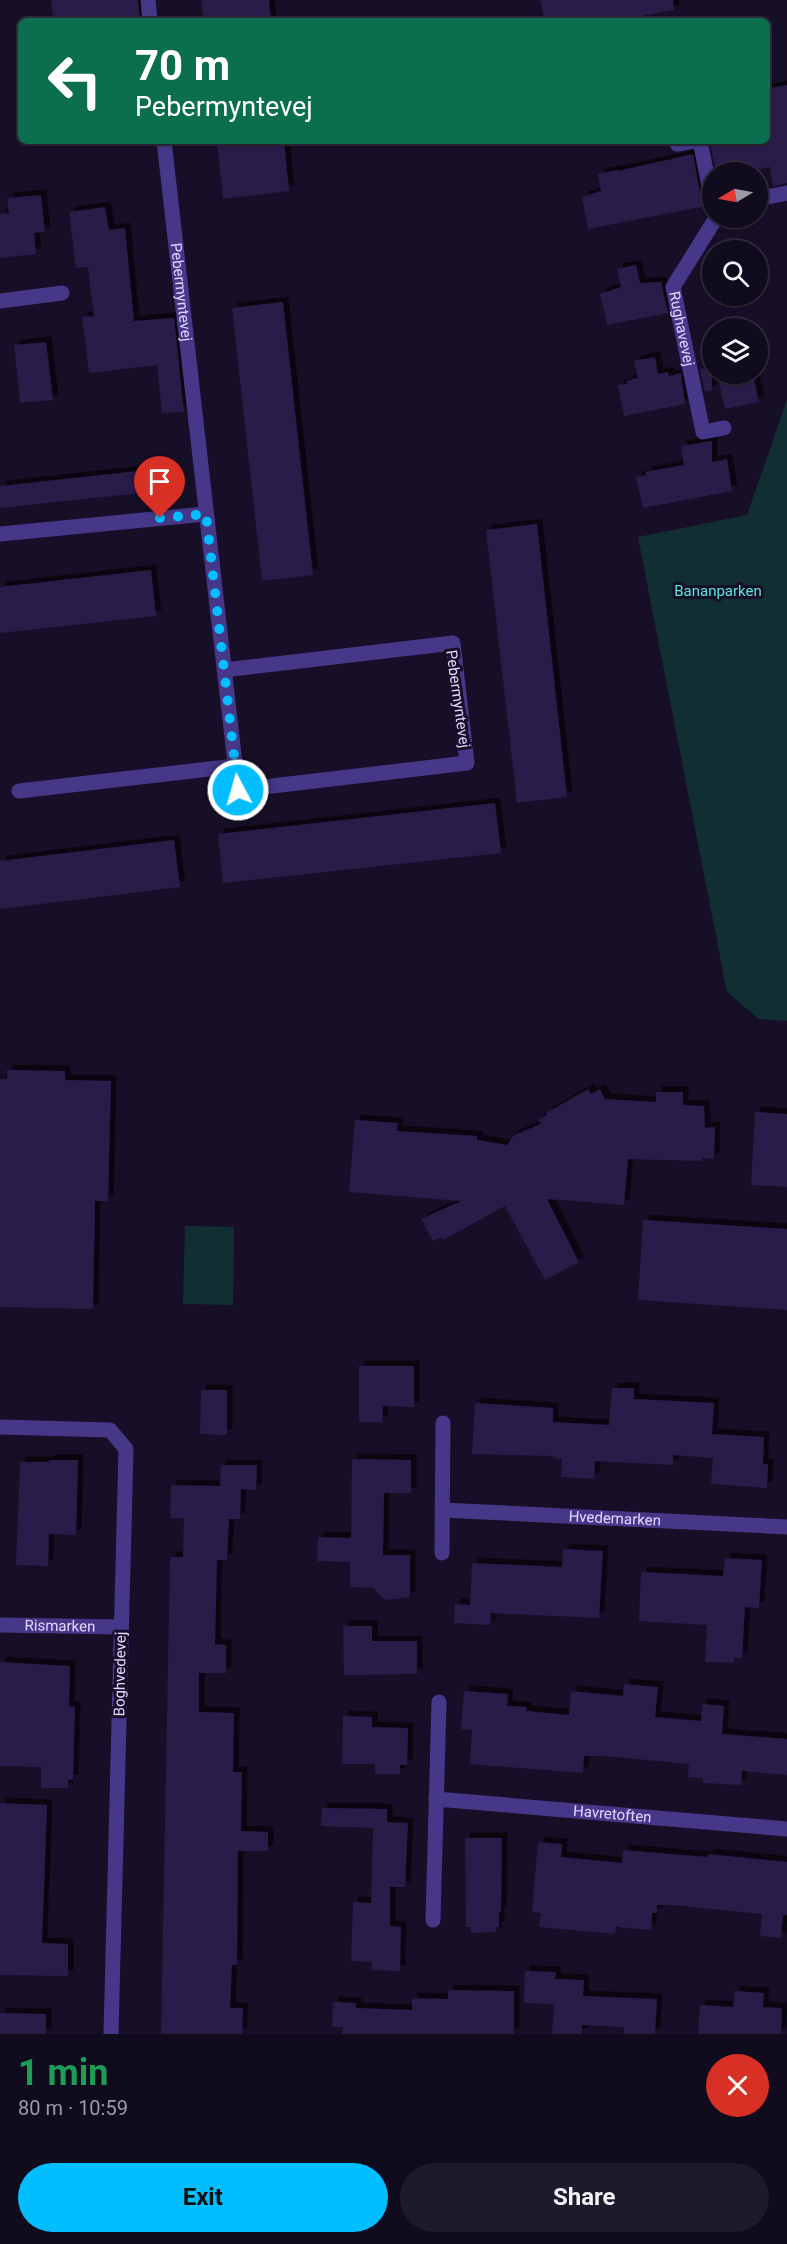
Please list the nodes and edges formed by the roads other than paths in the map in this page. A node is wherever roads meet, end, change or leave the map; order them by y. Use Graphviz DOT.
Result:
graph roads {
  1 [pos="148,0"];
  2 [pos="150,18"];
  3 [pos="164,144"];
  4 [pos="701,144"];
  5 [pos="704,162"];
  6 [pos="787,193"];
  7 [pos="768,198"];
  8 [pos="710,228"];
  9 [pos="62,294"];
  10 [pos="0,301"];
  11 [pos="724,428"];
  12 [pos="206,514"];
  13 [pos="0,534"];
  14 [pos="224,670"];
  15 [pos="235,766"];
  16 [pos="19,791"];
  17 [pos="443,1423"];
  18 [pos="0,1427"];
  19 [pos="443,1510"];
  20 [pos="787,1527"];
  21 [pos="442,1553"];
  22 [pos="0,1624"];
  23 [pos="121,1627"];
  24 [pos="439,1702"];
  25 [pos="436,1799"];
  26 [pos="787,1829"];
  27 [pos="433,1920"];
  28 [pos="111,2034"];
  1 -- 2 [label="street"];
  3 -- 12 [label="street, Pebermyntevej"];
  4 -- 5 [label="street"];
  6 -- 7 [label="street"];
  8 -- 11 [label="street, Rughavevej"];
  9 -- 10 [label="street"];
  12 -- 13 [label="street"];
  12 -- 14 [label="street, Pebermyntevej"];
  14 -- 15 [label="street, Pebermyntevej"];
  14 -- 15 [label="street, Pebermyntevej"];
  15 -- 16 [label="street"];
  17 -- 19 [label="street"];
  18 -- 23 [label="street, Boghvedevej"];
  19 -- 20 [label="street, Hvedemarken"];
  19 -- 21 [label="street"];
  22 -- 23 [label="street, Rismarken"];
  23 -- 28 [label="street, Boghvedevej"];
  24 -- 25 [label="street"];
  25 -- 26 [label="street, Havretoften"];
  25 -- 27 [label="street"];
}
